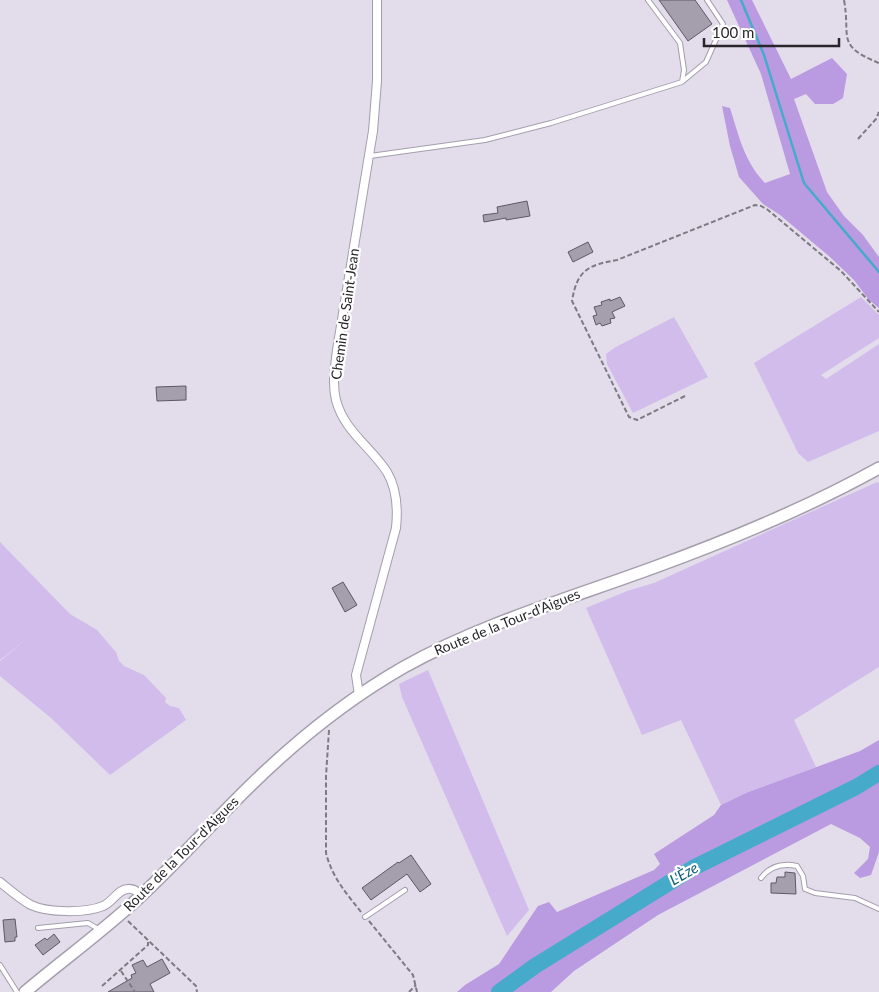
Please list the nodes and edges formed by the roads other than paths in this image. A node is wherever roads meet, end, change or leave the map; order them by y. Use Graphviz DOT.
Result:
graph roads {
  1 [pos="377,0"];
  2 [pos="648,0"];
  3 [pos="707,0"];
  4 [pos="682,82"];
  5 [pos="370,156"];
  6 [pos="879,468"];
  7 [pos="359,694"];
  8 [pos="761,878"];
  9 [pos="0,882"];
  10 [pos="405,890"];
  11 [pos="142,895"];
  12 [pos="879,909"];
  13 [pos="365,917"];
  14 [pos="38,928"];
  15 [pos="102,931"];
  16 [pos="0,965"];
  17 [pos="17,992"];
  18 [pos="25,992"];
  1 -- 5 [label="street, Chemin de Saint-Jean"];
  2 -- 4 [label="lane"];
  3 -- 4 [label="lane"];
  4 -- 5 [label="lane"];
  5 -- 7 [label="street, Chemin de Saint-Jean"];
  6 -- 7 [label="main road, Route de la Tour-d'Aigues"];
  7 -- 11 [label="main road, Route de la Tour-d'Aigues"];
  8 -- 12 [label="lane"];
  9 -- 11 [label="street"];
  10 -- 13 [label="lane"];
  11 -- 15 [label="main road, Route de la Tour-d'Aigues"];
  14 -- 15 [label="lane"];
  15 -- 18 [label="main road, Route de la Tour-d'Aigues"];
  16 -- 17 [label="lane"];
}
